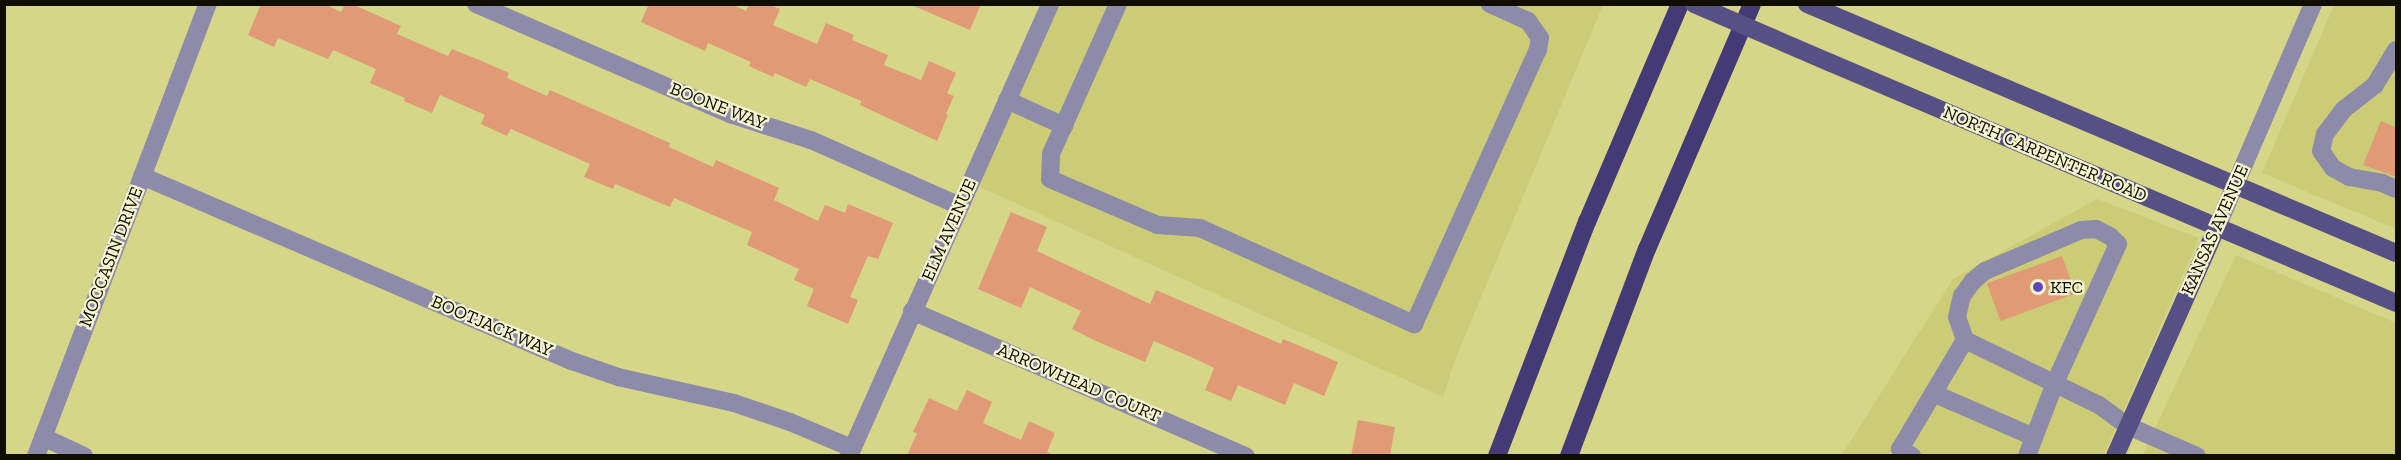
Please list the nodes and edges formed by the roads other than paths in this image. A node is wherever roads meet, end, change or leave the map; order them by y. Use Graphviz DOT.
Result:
graph roads {
  1 [pos="208,4"];
  2 [pos="476,4"];
  3 [pos="1050,4"];
  4 [pos="1118,4"];
  5 [pos="1490,4"];
  6 [pos="1680,4"];
  7 [pos="1694,4"];
  8 [pos="1752,4"];
  9 [pos="1807,4"];
  10 [pos="2313,4"];
  11 [pos="2397,50"];
  12 [pos="2390,74"];
  13 [pos="1007,100"];
  14 [pos="1064,126"];
  15 [pos="142,176"];
  16 [pos="2234,186"];
  17 [pos="2397,189"];
  18 [pos="960,206"];
  19 [pos="2217,227"];
  20 [pos="2397,253"];
  21 [pos="2397,303"];
  22 [pos="912,311"];
  23 [pos="1965,340"];
  24 [pos="2055,383"];
  25 [pos="1935,394"];
  26 [pos="2128,426"];
  27 [pos="2034,437"];
  28 [pos="43,438"];
  29 [pos="850,452"];
  30 [pos="1902,453"];
  31 [pos="36,456"];
  32 [pos="84,456"];
  33 [pos="1245,456"];
  34 [pos="1497,456"];
  35 [pos="1569,456"];
  36 [pos="2027,456"];
  37 [pos="2115,456"];
  38 [pos="2197,456"];
  1 -- 15 [label="street, MOCCASIN DRIVE"];
  2 -- 18 [label="street, BOONE WAY"];
  3 -- 13 [label="street, ELM AVENUE"];
  4 -- 14 [label="street"];
  5 -- 14 [label="street"];
  6 -- 34 [label="highway"];
  7 -- 19 [label="main road, NORTH CARPENTER ROAD, bridge"];
  8 -- 35 [label="highway"];
  9 -- 16 [label="main road"];
  10 -- 16 [label="street, KANSAS AVENUE"];
  11 -- 12 [label="street"];
  12 -- 17 [label="street"];
  13 -- 14 [label="street"];
  13 -- 18 [label="street, ELM AVENUE"];
  15 -- 28 [label="street, MOCCASIN DRIVE"];
  15 -- 29 [label="street, BOOTJACK WAY"];
  16 -- 19 [label="street, KANSAS AVENUE"];
  16 -- 20 [label="main road"];
  18 -- 22 [label="street, ELM AVENUE"];
  19 -- 21 [label="main road, NORTH CARPENTER ROAD"];
  19 -- 26 [label="main road, KANSAS AVENUE"];
  22 -- 29 [label="street, ELM AVENUE"];
  22 -- 33 [label="street, ARROWHEAD COURT"];
  23 -- 24 [label="street"];
  23 -- 24 [label="street"];
  23 -- 25 [label="street"];
  24 -- 26 [label="street"];
  24 -- 27 [label="street"];
  25 -- 27 [label="street"];
  25 -- 30 [label="street"];
  26 -- 37 [label="main road, KANSAS AVENUE"];
  26 -- 38 [label="street"];
  27 -- 36 [label="street"];
  28 -- 31 [label="street, MOCCASIN DRIVE"];
  28 -- 32 [label="street"];
}
